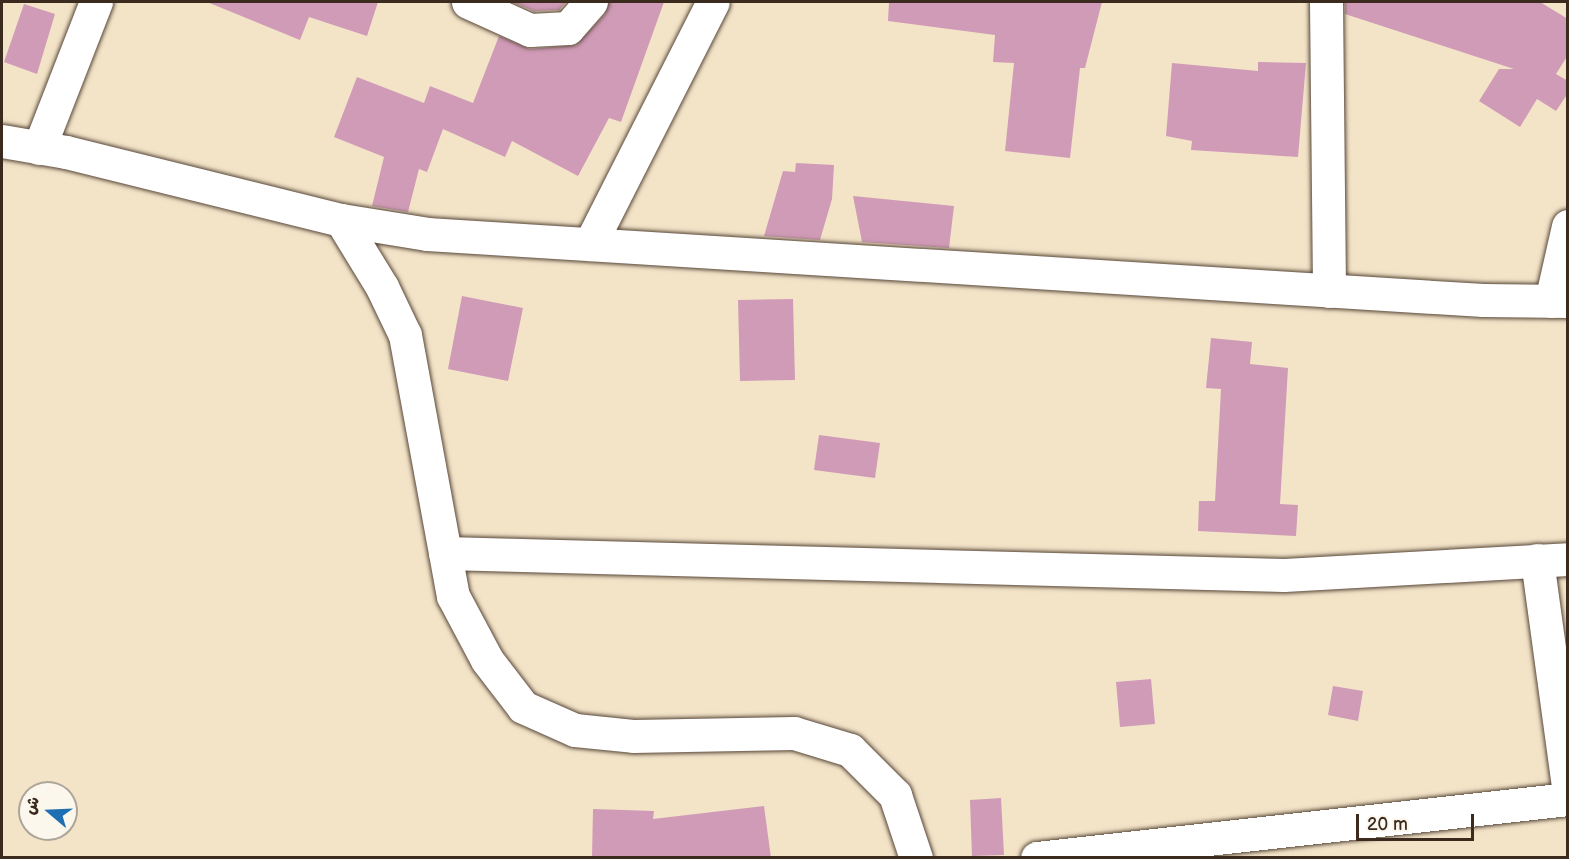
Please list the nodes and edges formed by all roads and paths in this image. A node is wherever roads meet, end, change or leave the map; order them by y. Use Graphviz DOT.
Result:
graph roads {
  1 [pos="96,2"];
  2 [pos="468,2"];
  3 [pos="591,2"];
  4 [pos="713,2"];
  5 [pos="1326,2"];
  6 [pos="2,141"];
  7 [pos="39,148"];
  8 [pos="341,220"];
  9 [pos="1568,226"];
  10 [pos="590,244"];
  11 [pos="1329,291"];
  12 [pos="1559,301"];
  13 [pos="445,553"];
  14 [pos="1552,560"];
  15 [pos="1568,787"];
  16 [pos="1568,799"];
  17 [pos="916,858"];
  18 [pos="1037,858"];
  1 -- 7 [label="street"];
  2 -- 3 [label="street"];
  4 -- 10 [label="street"];
  5 -- 11 [label="street"];
  6 -- 7 [label="street"];
  7 -- 8 [label="street"];
  8 -- 10 [label="street"];
  8 -- 13 [label="street"];
  9 -- 12 [label="street"];
  10 -- 11 [label="street"];
  11 -- 12 [label="street"];
  13 -- 14 [label="street"];
  13 -- 17 [label="street"];
  14 -- 15 [label="street"];
  16 -- 18 [label="street"];
}
